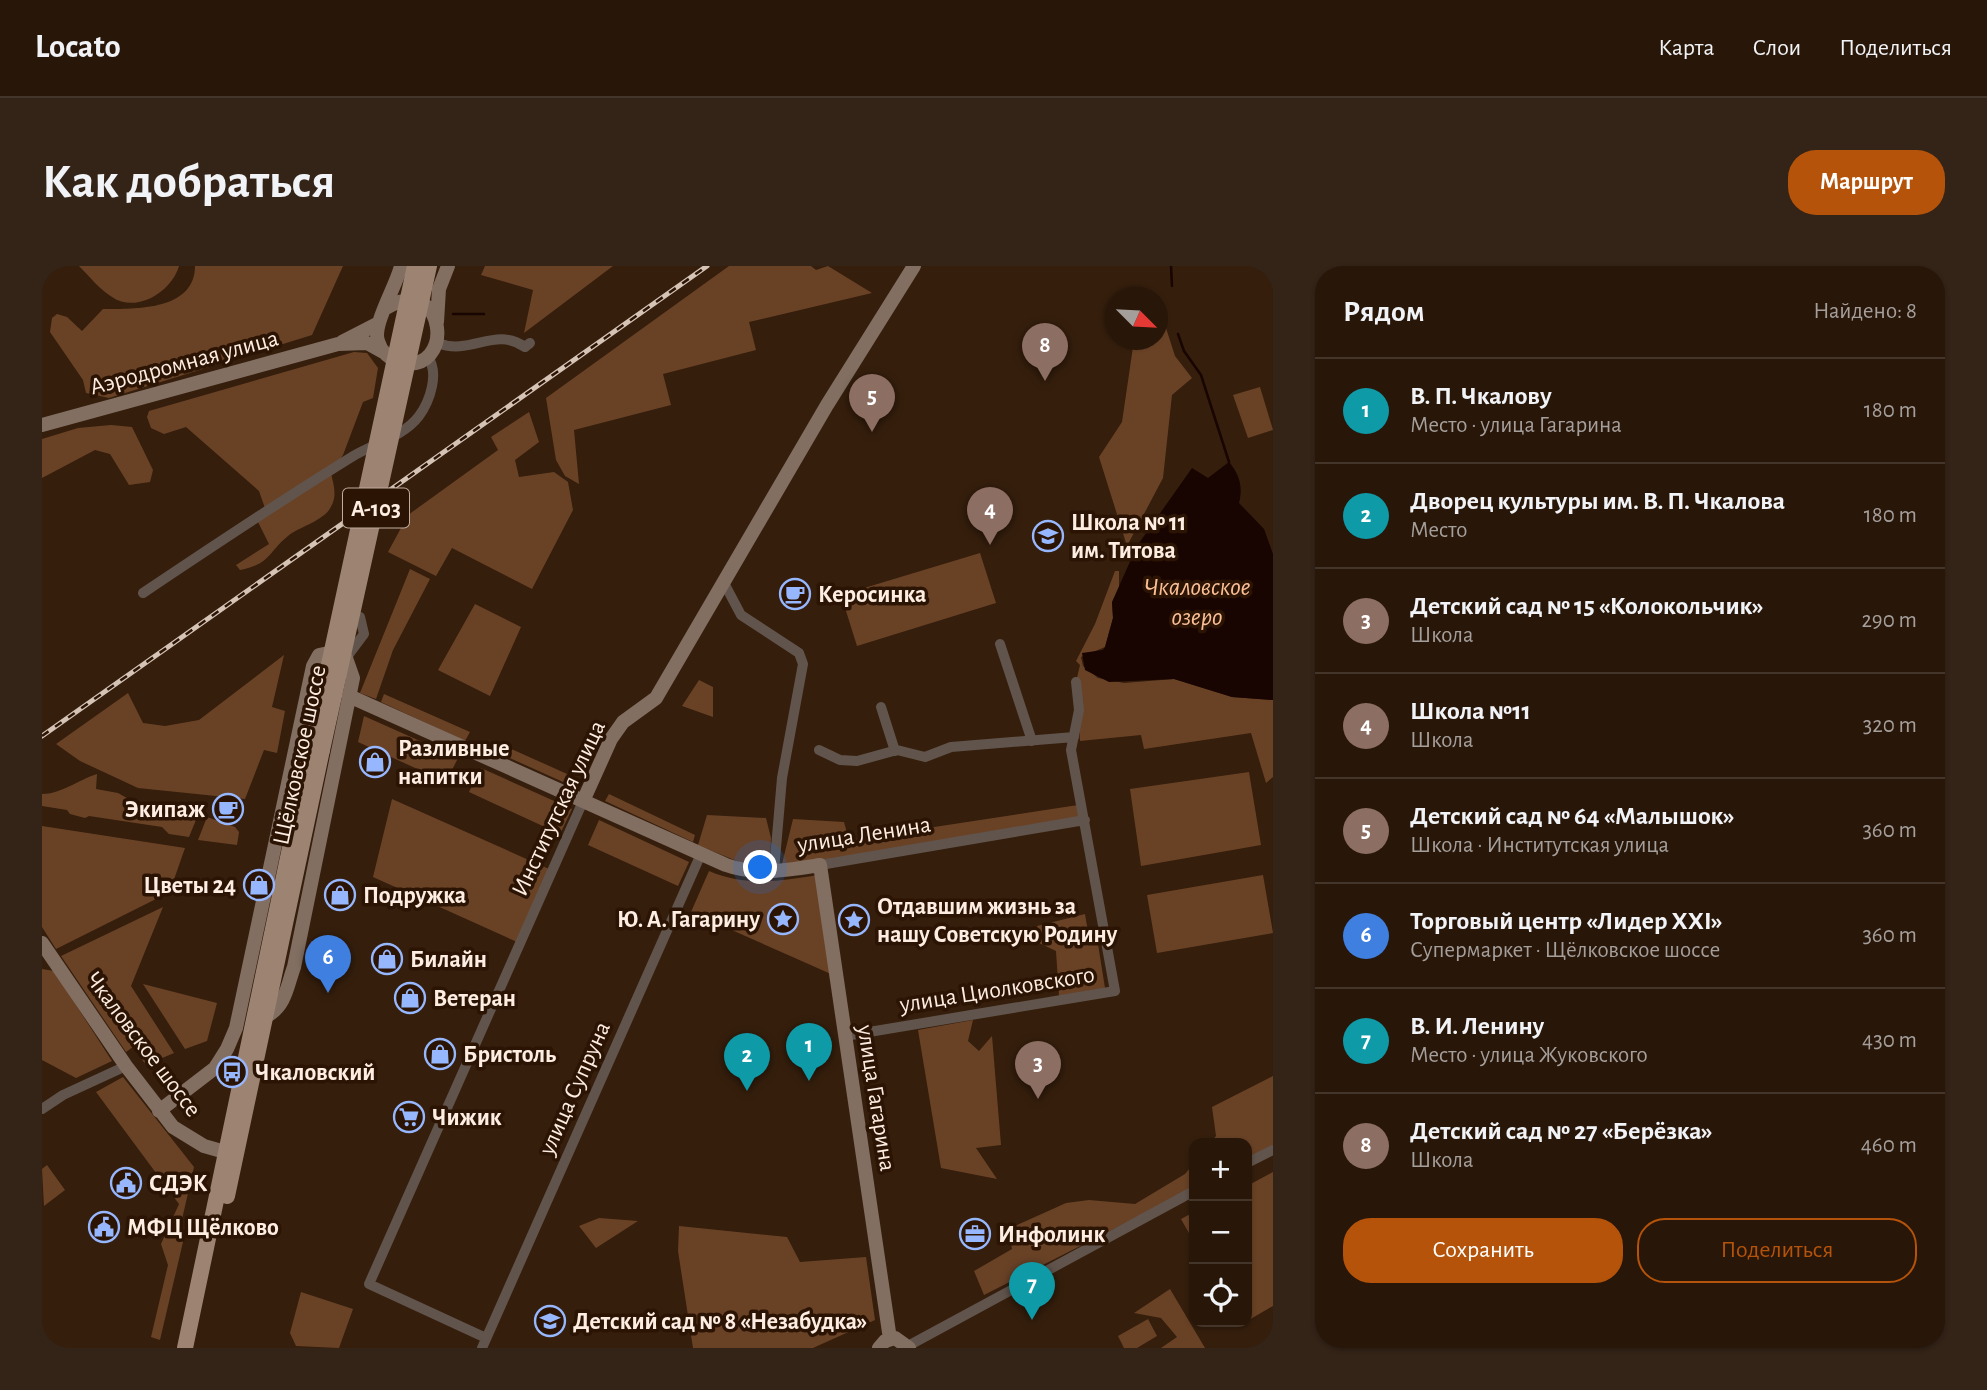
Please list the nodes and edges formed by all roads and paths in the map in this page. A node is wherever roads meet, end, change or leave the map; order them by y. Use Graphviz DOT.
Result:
graph roads {
  1 [pos="429,266"];
  2 [pos="448,266"];
  3 [pos="914,266"];
  4 [pos="405,267"];
  5 [pos="439,289"];
  6 [pos="416,302"];
  7 [pos="386,308"];
  8 [pos="438,322"];
  9 [pos="377,324"];
  10 [pos="437,343"];
  11 [pos="530,343"];
  12 [pos="338,344"];
  13 [pos="385,354"];
  14 [pos="427,356"];
  15 [pos="42,425"];
  16 [pos="723,581"];
  17 [pos="143,593"];
  18 [pos="360,617"];
  19 [pos="1000,644"];
  20 [pos="346,658"];
  21 [pos="1076,682"];
  22 [pos="349,696"];
  23 [pos="881,707"];
  24 [pos="1074,737"];
  25 [pos="1032,741"];
  26 [pos="317,749"];
  27 [pos="819,750"];
  28 [pos="895,751"];
  29 [pos="584,799"];
  30 [pos="1085,820"];
  31 [pos="701,854"];
  32 [pos="820,865"];
  33 [pos="774,870"];
  34 [pos="45,951"];
  35 [pos="267,1016"];
  36 [pos="845,1036"];
  37 [pos="126,1066"];
  38 [pos="170,1103"];
  39 [pos="42,1109"];
  40 [pos="231,1125"];
  41 [pos="199,1144"];
  42 [pos="231,1150"];
  43 [pos="1273,1150"];
  44 [pos="1252,1160"];
  45 [pos="219,1179"];
  46 [pos="1189,1194"];
  47 [pos="207,1252"];
  48 [pos="484,1343"];
  49 [pos="884,1343"];
  50 [pos="909,1347"];
  51 [pos="185,1348"];
  1 -- 26 [label="main road, Щёлковское шоссе / А-103, bridge"];
  2 -- 5 [label="street"];
  3 -- 16 [label="street, Институтская улица"];
  4 -- 6 [label="street"];
  4 -- 7 [label="street"];
  4 -- 26 [label="main road, Щёлковское шоссе / А-103, bridge"];
  5 -- 6 [label="street"];
  5 -- 8 [label="street"];
  6 -- 7 [label="street"];
  6 -- 8 [label="street"];
  7 -- 9 [label="street"];
  8 -- 10 [label="street"];
  9 -- 12 [label="street"];
  9 -- 13 [label="street"];
  10 -- 11 [label="street"];
  10 -- 14 [label="street"];
  12 -- 13 [label="street"];
  12 -- 15 [label="street, Аэродромная улица"];
  13 -- 14 [label="street"];
  14 -- 17 [label="street"];
  16 -- 29 [label="street, Институтская улица"];
  16 -- 33 [label="street"];
  18 -- 20 [label="street"];
  19 -- 25 [label="street"];
  20 -- 22 [label="street, А-103"];
  20 -- 38 [label="street"];
  21 -- 24 [label="street"];
  22 -- 29 [label="street, улица Ленина"];
  22 -- 35 [label="street, А-103"];
  23 -- 28 [label="street"];
  24 -- 25 [label="street"];
  24 -- 30 [label="street"];
  25 -- 28 [label="street"];
  26 -- 35 [label="main road, Щёлковское шоссе / А-103"];
  26 -- 40 [label="main road, Щёлковское шоссе / А-103"];
  27 -- 28 [label="street"];
  29 -- 31 [label="street, улица Ленина"];
  29 -- 48 [label="street, Институтская улица"];
  30 -- 32 [label="street, улица Ленина"];
  30 -- 36 [label="street, улица Циолковского"];
  31 -- 33 [label="street, улица Ленина"];
  31 -- 48 [label="street, улица Супруна"];
  32 -- 33 [label="street, улица Ленина"];
  32 -- 36 [label="street, улица Гагарина"];
  34 -- 37 [label="street, Чкаловское шоссе"];
  35 -- 42 [label="main road, Щёлковское шоссе / А-103"];
  36 -- 49 [label="street, улица Гагарина"];
  37 -- 38 [label="street, Чкаловское шоссе"];
  37 -- 38 [label="street"];
  37 -- 39 [label="street"];
  38 -- 41 [label="street, Чкаловское шоссе"];
  40 -- 41 [label="street"];
  40 -- 42 [label="main road, Щёлковское шоссе / А-103"];
  41 -- 42 [label="street, Чкаловское шоссе"];
  41 -- 45 [label="street"];
  42 -- 45 [label="main road, Щёлковское шоссе / А-103"];
  42 -- 47 [label="main road, Щёлковское шоссе / А-103"];
  43 -- 44 [label="street"];
  45 -- 47 [label="main road, Щёлковское шоссе / А-103"];
  46 -- 50 [label="street"];
  47 -- 51 [label="main road, Щёлковское шоссе / А-103"];
  49 -- 50 [label="street"];
}
